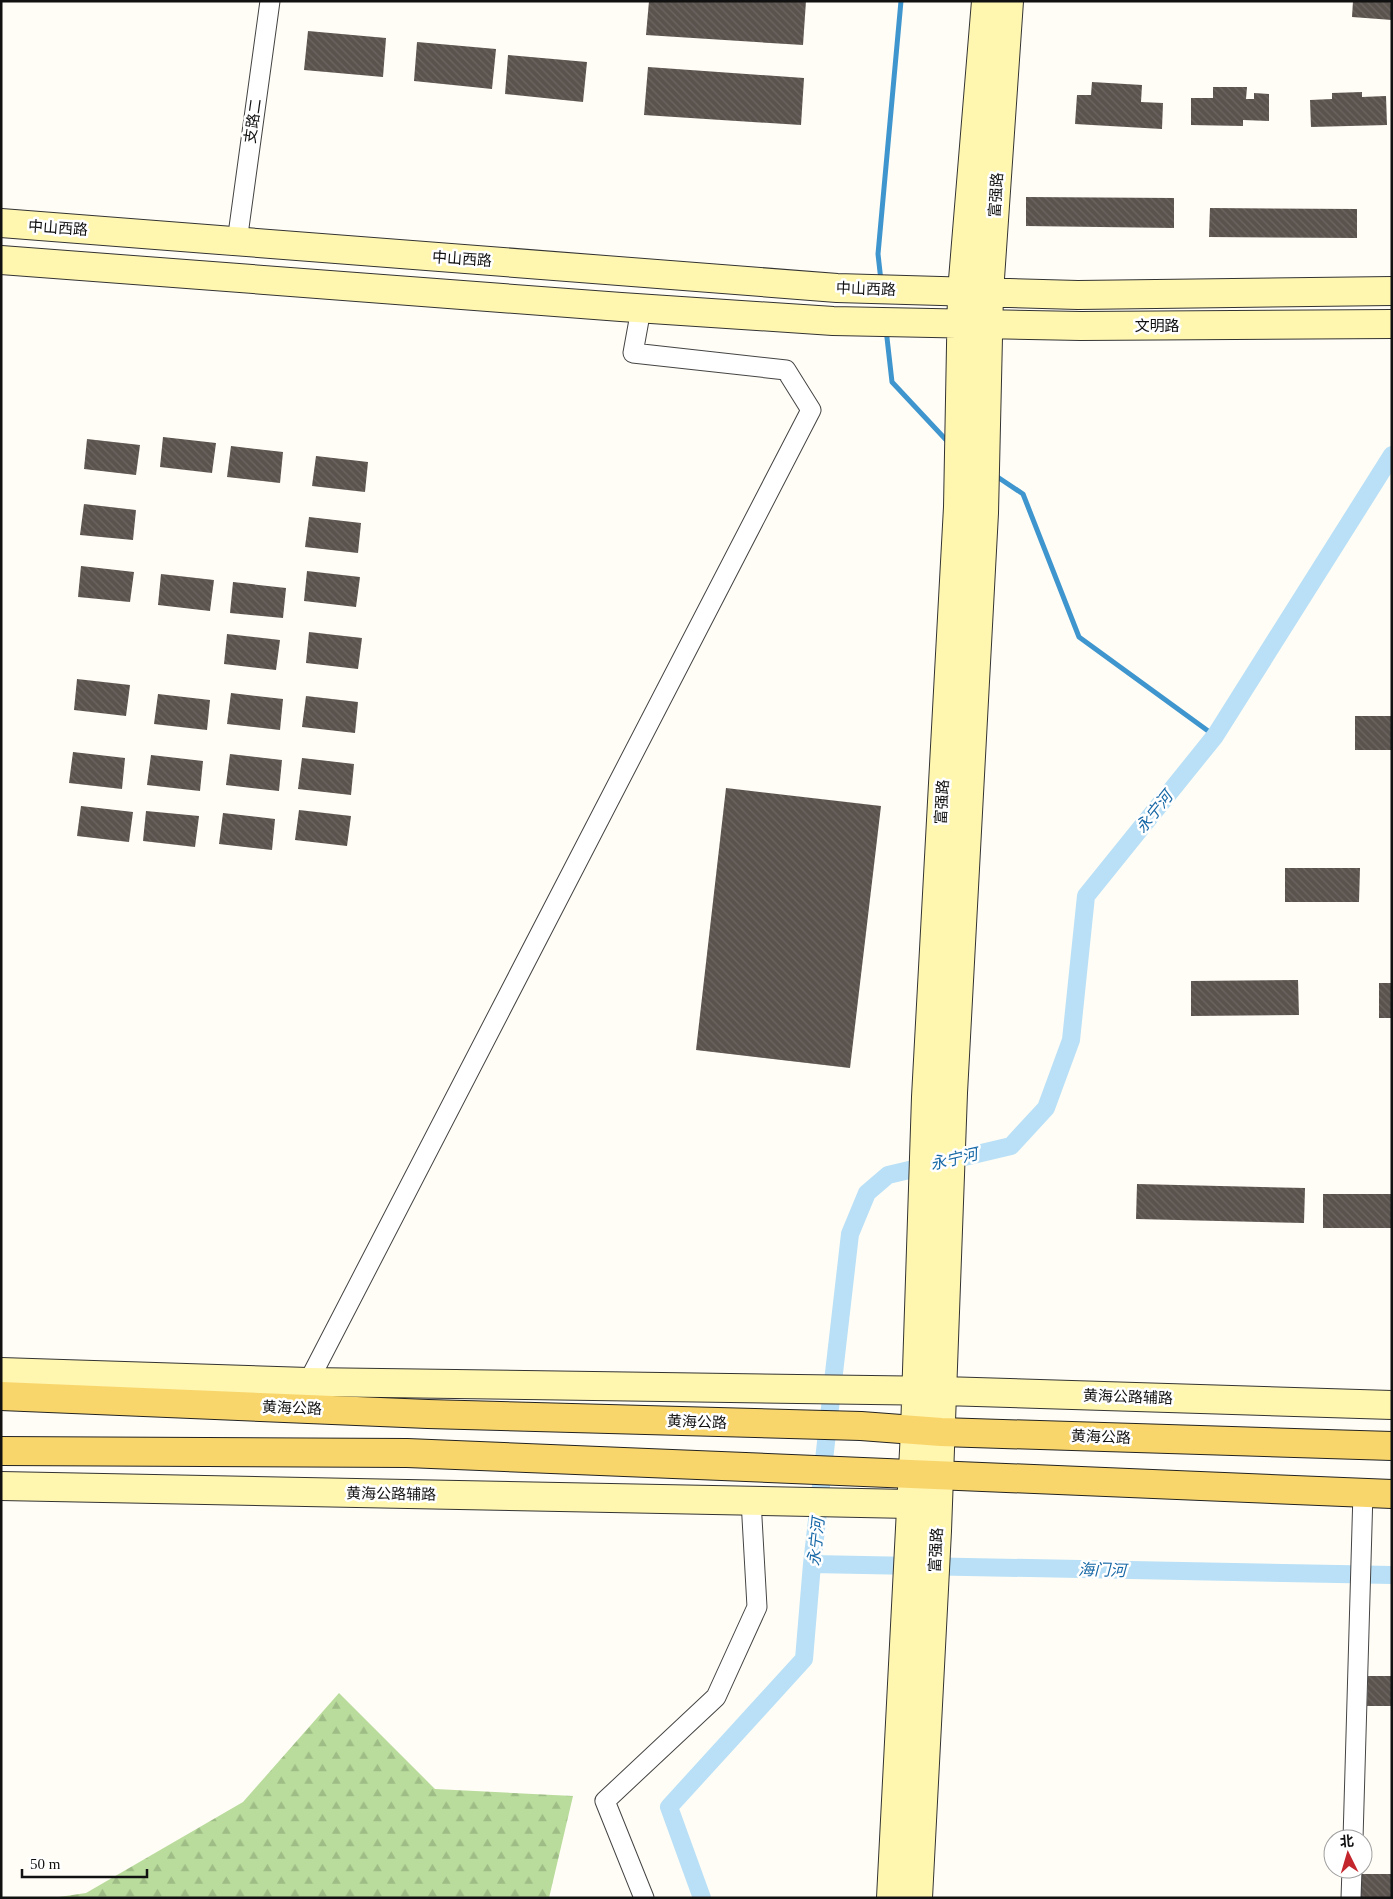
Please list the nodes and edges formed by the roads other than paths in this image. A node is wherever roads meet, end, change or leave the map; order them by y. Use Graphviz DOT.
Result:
graph roads {
  1 [pos="270,1"];
  2 [pos="986,1"];
  3 [pos="1009,1"];
  4 [pos="1,224"];
  5 [pos="236,242"];
  6 [pos="1,260"];
  7 [pos="923,291"];
  8 [pos="1392,291"];
  9 [pos="962,292"];
  10 [pos="989,293"];
  11 [pos="641,309"];
  12 [pos="962,324"];
  13 [pos="989,324"];
  14 [pos="1392,324"];
  15 [pos="936,1204"];
  16 [pos="1,1372"];
  17 [pos="308,1382"];
  18 [pos="930,1391"];
  19 [pos="1,1396"];
  20 [pos="1392,1405"];
  21 [pos="295,1408"];
  22 [pos="928,1431"];
  23 [pos="1392,1446"];
  24 [pos="1,1450"];
  25 [pos="912,1475"];
  26 [pos="940,1475"];
  27 [pos="1,1486"];
  28 [pos="1364,1492"];
  29 [pos="1392,1494"];
  30 [pos="751,1500"];
  31 [pos="910,1517"];
  32 [pos="1353,1829"];
  33 [pos="1352,1879"];
  34 [pos="644,1898"];
  35 [pos="891,1898"];
  36 [pos="918,1898"];
  37 [pos="1351,1898"];
  1 -- 5 [label="street, 支路二"];
  2 -- 9 [label="main road, 富强路"];
  3 -- 10 [label="main road, 富强路"];
  4 -- 5 [label="main road, 中山西路"];
  5 -- 7 [label="main road, 中山西路"];
  6 -- 11 [label="main road"];
  7 -- 9 [label="main road, 文明路"];
  8 -- 10 [label="main road, 文明路"];
  9 -- 10 [label="main road, 文明路"];
  9 -- 12 [label="main road, 富强路"];
  10 -- 13 [label="main road, 富强路"];
  11 -- 12 [label="main road, 文明路"];
  11 -- 17 [label="street"];
  12 -- 13 [label="main road, 文明路"];
  12 -- 15 [label="main road, 富强路"];
  13 -- 14 [label="main road, 文明路"];
  13 -- 15 [label="main road, 富强路"];
  15 -- 18 [label="main road, 富强路"];
  16 -- 17 [label="main road"];
  17 -- 18 [label="main road, 黄海公路辅路"];
  17 -- 21 [label="street"];
  18 -- 20 [label="main road, 黄海公路辅路"];
  18 -- 22 [label="main road, 富强路"];
  19 -- 21 [label="main road, 黄海公路"];
  21 -- 22 [label="main road, 黄海公路"];
  22 -- 23 [label="main road, 黄海公路"];
  22 -- 25 [label="main road, 富强路"];
  22 -- 26 [label="main road, 富强路"];
  24 -- 25 [label="main road"];
  25 -- 26 [label="main road"];
  25 -- 31 [label="main road, 富强路"];
  26 -- 28 [label="main road"];
  26 -- 31 [label="main road"];
  26 -- 36 [label="main road, 富强路"];
  27 -- 30 [label="main road, 黄海公路辅路"];
  28 -- 29 [label="main road"];
  28 -- 32 [label="street"];
  30 -- 31 [label="main road, 黄海公路辅路"];
  30 -- 34 [label="street"];
  31 -- 35 [label="main road, 富强路"];
  33 -- 37 [label="street"];
}
